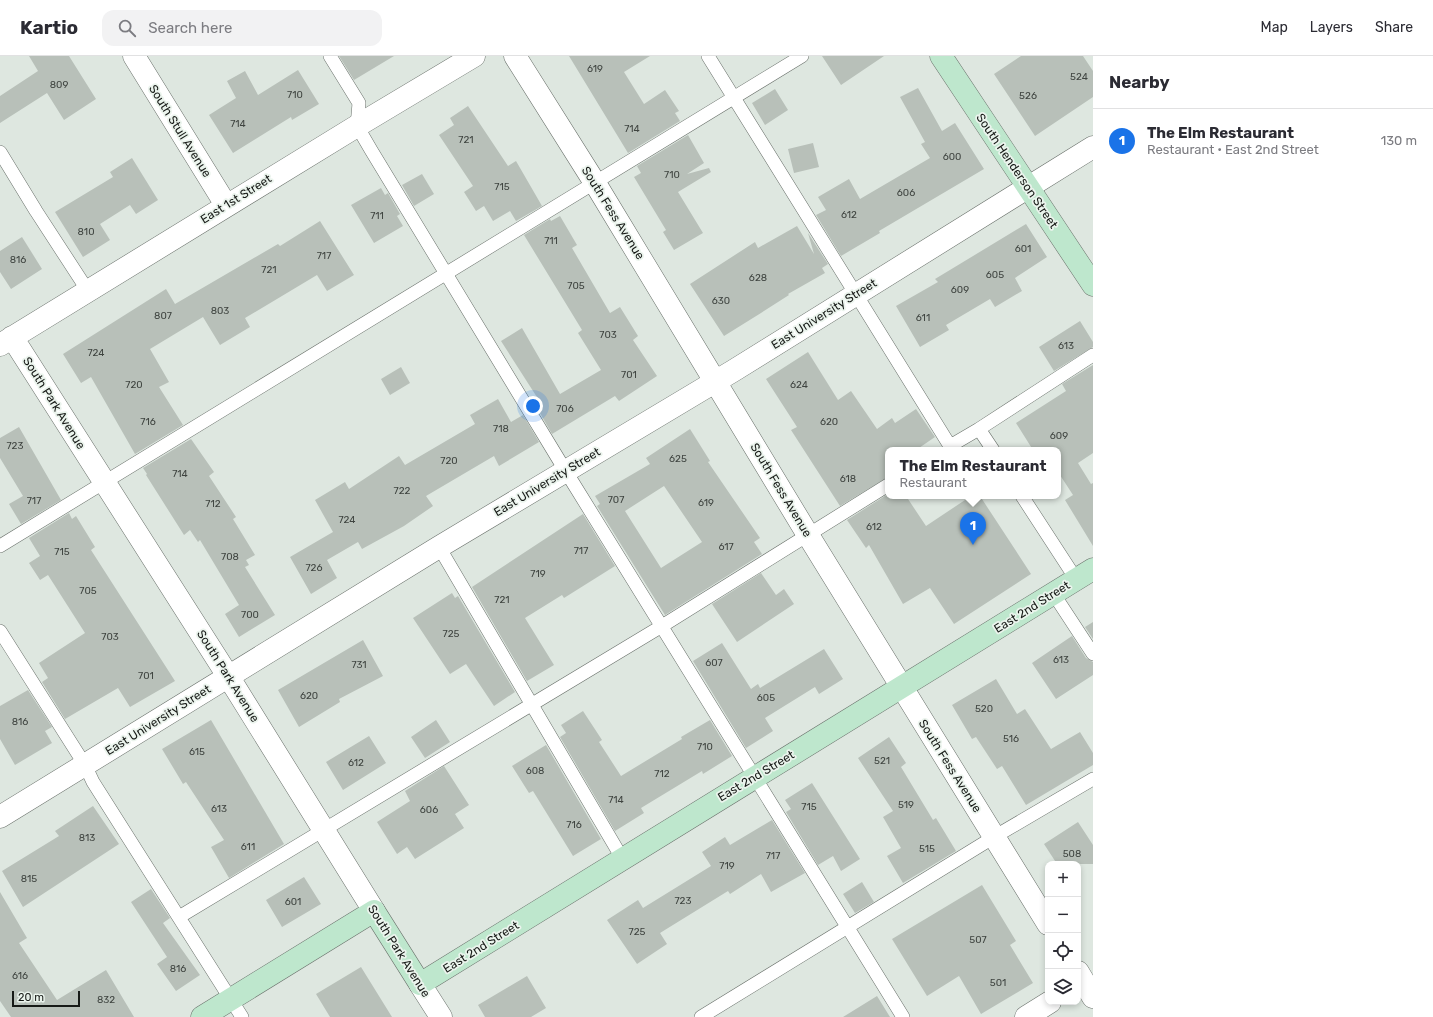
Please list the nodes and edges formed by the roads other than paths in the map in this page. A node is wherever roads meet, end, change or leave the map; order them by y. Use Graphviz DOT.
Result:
graph roads {
  1 [pos="134,56"];
  2 [pos="330,56"];
  3 [pos="474,56"];
  4 [pos="515,56"];
  5 [pos="708,56"];
  6 [pos="802,56"];
  7 [pos="941,56"];
  8 [pos="734,98"];
  9 [pos="356,126"];
  10 [pos="1093,146"];
  11 [pos="0,152"];
  12 [pos="595,183"];
  13 [pos="1028,187"];
  14 [pos="226,206"];
  15 [pos="446,273"];
  16 [pos="1093,285"];
  17 [pos="88,291"];
  18 [pos="855,294"];
  19 [pos="6,341"];
  20 [pos="1093,355"];
  21 [pos="716,380"];
  22 [pos="979,429"];
  23 [pos="946,447"];
  24 [pos="949,447"];
  25 [pos="990,447"];
  26 [pos="565,470"];
  27 [pos="104,482"];
  28 [pos="885,487"];
  29 [pos="1024,499"];
  30 [pos="808,535"];
  31 [pos="0,546"];
  32 [pos="439,547"];
  33 [pos="1085,574"];
  34 [pos="1053,593"];
  35 [pos="662,626"];
  36 [pos="0,631"];
  37 [pos="1093,654"];
  38 [pos="228,676"];
  39 [pos="901,688"];
  40 [pos="532,702"];
  41 [pos="85,765"];
  42 [pos="755,777"];
  43 [pos="1093,779"];
  44 [pos="0,817"];
  45 [pos="324,829"];
  46 [pos="994,837"];
  47 [pos="622,858"];
  48 [pos="374,911"];
  49 [pos="178,917"];
  50 [pos="1045,919"];
  51 [pos="848,928"];
  52 [pos="420,984"];
  53 [pos="1045,1005"];
  54 [pos="237,1008"];
  55 [pos="202,1017"];
  56 [pos="441,1017"];
  57 [pos="701,1017"];
  58 [pos="903,1017"];
  59 [pos="1026,1017"];
  1 -- 14 [label="street, South Stull Avenue"];
  2 -- 9 [label="lane"];
  3 -- 9 [label="street, East 1st Street"];
  4 -- 12 [label="street, South Fess Avenue"];
  5 -- 8 [label="lane"];
  6 -- 8 [label="lane"];
  7 -- 13 [label="street, South Henderson Street"];
  8 -- 12 [label="lane"];
  8 -- 18 [label="lane"];
  9 -- 14 [label="street, East 1st Street"];
  9 -- 15 [label="lane"];
  10 -- 13 [label="street, East University Street"];
  11 -- 17 [label="lane"];
  12 -- 15 [label="lane"];
  12 -- 21 [label="street, South Fess Avenue"];
  13 -- 16 [label="street, South Henderson Street"];
  13 -- 18 [label="street, East University Street"];
  14 -- 17 [label="street, East 1st Street"];
  15 -- 26 [label="lane"];
  15 -- 27 [label="lane"];
  17 -- 19 [label="street, East 1st Street"];
  18 -- 21 [label="street, East University Street"];
  18 -- 23 [label="lane"];
  19 -- 27 [label="street, South Park Avenue"];
  20 -- 22 [label="lane"];
  21 -- 26 [label="street, East University Street"];
  21 -- 30 [label="street, South Fess Avenue"];
  22 -- 24 [label="lane"];
  22 -- 25 [label="lane"];
  26 -- 32 [label="street, East University Street"];
  26 -- 35 [label="lane"];
  27 -- 31 [label="lane"];
  27 -- 38 [label="street, South Park Avenue"];
  28 -- 30 [label="lane"];
  29 -- 33 [label="lane"];
  30 -- 35 [label="lane"];
  30 -- 39 [label="street, South Fess Avenue"];
  32 -- 38 [label="street, East University Street"];
  32 -- 40 [label="lane"];
  33 -- 34 [label="street, East 2nd Street"];
  34 -- 37 [label="lane"];
  34 -- 39 [label="street, East 2nd Street"];
  35 -- 40 [label="lane"];
  35 -- 42 [label="lane"];
  36 -- 41 [label="lane"];
  38 -- 41 [label="street, East University Street"];
  38 -- 45 [label="street, South Park Avenue"];
  39 -- 42 [label="street, East 2nd Street"];
  39 -- 46 [label="street, South Fess Avenue"];
  40 -- 45 [label="lane"];
  40 -- 47 [label="lane"];
  41 -- 44 [label="street, East University Street"];
  41 -- 49 [label="lane"];
  42 -- 47 [label="street, East 2nd Street"];
  42 -- 51 [label="lane"];
  43 -- 46 [label="lane"];
  45 -- 48 [label="street, South Park Avenue"];
  45 -- 49 [label="lane"];
  46 -- 50 [label="street, South Fess Avenue"];
  46 -- 51 [label="lane"];
  47 -- 52 [label="street, East 2nd Street"];
  48 -- 52 [label="street, South Park Avenue"];
  48 -- 54 [label="street"];
  49 -- 54 [label="lane"];
  51 -- 57 [label="lane"];
  51 -- 58 [label="lane"];
  52 -- 56 [label="street, South Park Avenue"];
  53 -- 59 [label="street"];
  54 -- 55 [label="street"];
}
